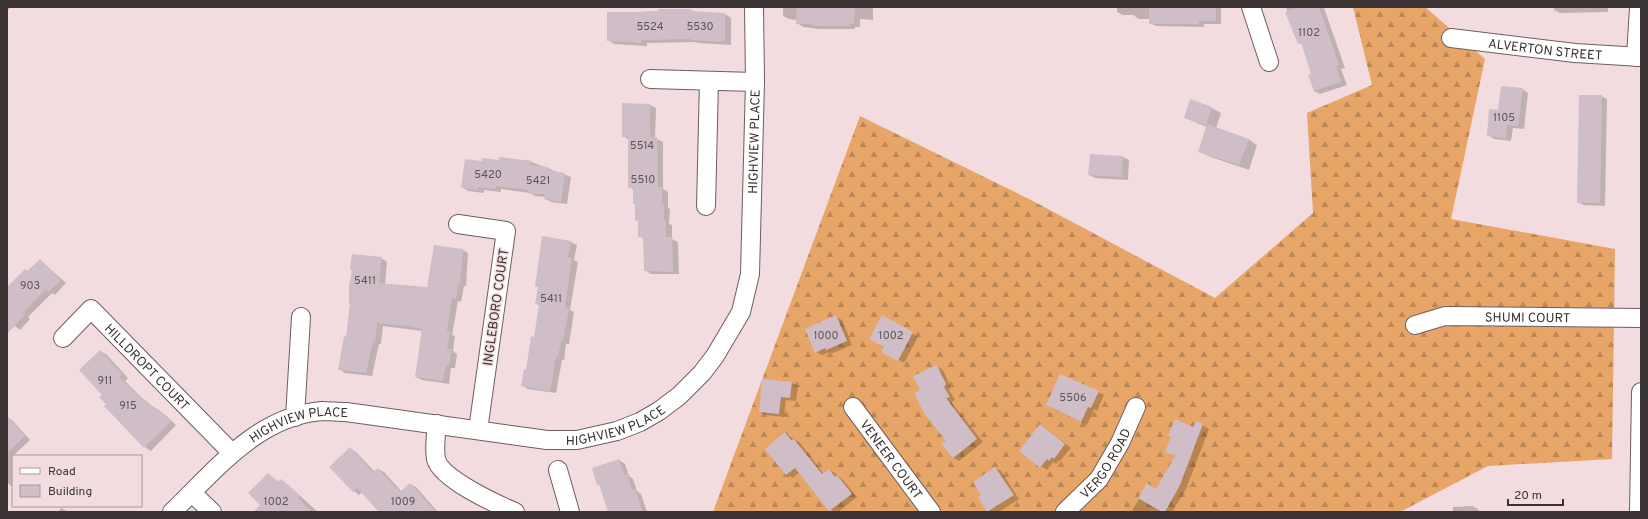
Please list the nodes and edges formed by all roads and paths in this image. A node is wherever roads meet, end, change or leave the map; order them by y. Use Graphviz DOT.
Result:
graph roads {
  1 [pos="754,7"];
  2 [pos="1251,7"];
  3 [pos="1639,7"];
  4 [pos="1451,38"];
  5 [pos="1638,57"];
  6 [pos="1269,62"];
  7 [pos="650,79"];
  8 [pos="709,81"];
  9 [pos="755,82"];
  10 [pos="706,206"];
  11 [pos="458,224"];
  12 [pos="301,317"];
  13 [pos="1641,318"];
  14 [pos="1415,325"];
  15 [pos="64,338"];
  16 [pos="1641,392"];
  17 [pos="853,407"];
  18 [pos="1136,407"];
  19 [pos="295,417"];
  20 [pos="437,424"];
  21 [pos="478,430"];
  22 [pos="232,453"];
  23 [pos="558,470"];
  24 [pos="192,493"];
  25 [pos="172,512"];
  26 [pos="212,512"];
  27 [pos="515,512"];
  28 [pos="570,512"];
  29 [pos="931,512"];
  30 [pos="1065,512"];
  31 [pos="1639,512"];
  1 -- 9 [label="street, HIGHVIEW PLACE"];
  2 -- 6 [label="street"];
  3 -- 5 [label="street"];
  4 -- 5 [label="street, ALVERTON STREET"];
  7 -- 8 [label="street"];
  8 -- 9 [label="street"];
  8 -- 10 [label="street"];
  9 -- 21 [label="street, HIGHVIEW PLACE"];
  11 -- 21 [label="street, INGLEBORO COURT"];
  12 -- 19 [label="street"];
  13 -- 14 [label="street, SHUMI COURT"];
  15 -- 22 [label="street, HILLDROPT COURT"];
  16 -- 31 [label="street"];
  17 -- 29 [label="street, VENEER COURT"];
  18 -- 30 [label="street, VERGO ROAD"];
  19 -- 20 [label="street, HIGHVIEW PLACE"];
  19 -- 22 [label="street, HIGHVIEW PLACE"];
  20 -- 21 [label="street, HIGHVIEW PLACE"];
  20 -- 27 [label="street"];
  22 -- 24 [label="street, HIGHVIEW PLACE"];
  23 -- 28 [label="street"];
  24 -- 25 [label="street, HIGHVIEW PLACE"];
  24 -- 26 [label="street"];
}
